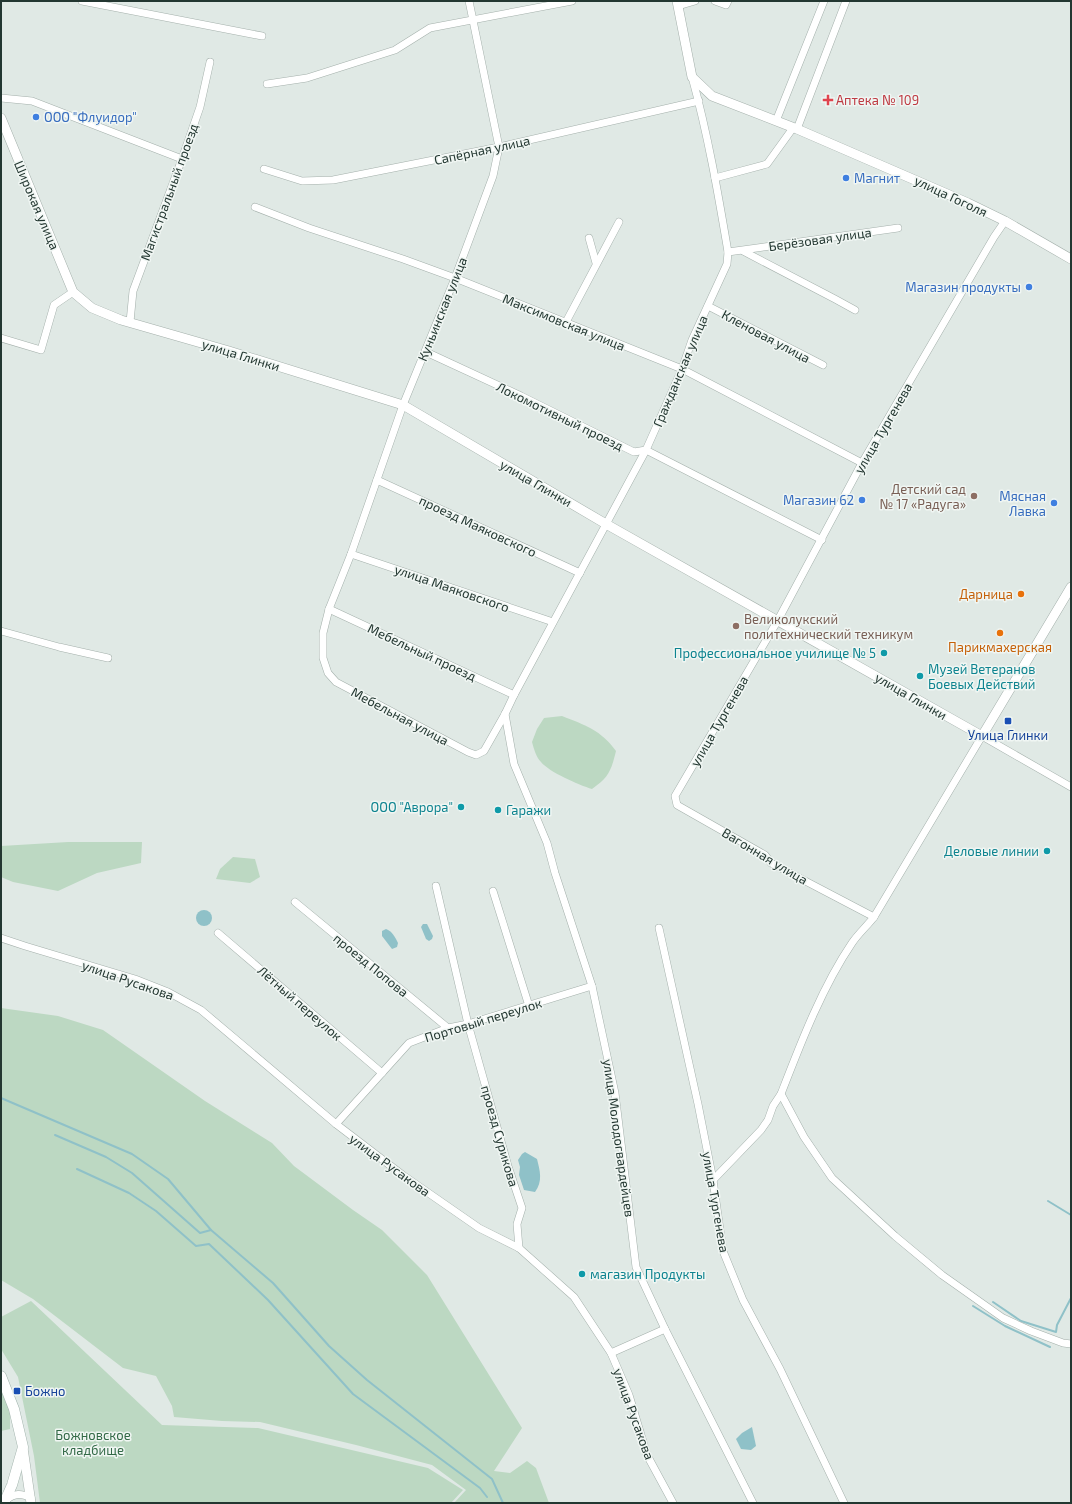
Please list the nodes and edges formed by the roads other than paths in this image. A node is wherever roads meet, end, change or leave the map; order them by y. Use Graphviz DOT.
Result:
graph roads {
  1 [pos="82,1"];
  2 [pos="468,1"];
  3 [pos="572,1"];
  4 [pos="695,1"];
  5 [pos="715,1"];
  6 [pos="728,1"];
  7 [pos="824,1"];
  8 [pos="846,1"];
  9 [pos="678,3"];
  10 [pos="472,19"];
  11 [pos="262,36"];
  12 [pos="210,62"];
  13 [pos="692,77"];
  14 [pos="267,84"];
  15 [pos="1,98"];
  16 [pos="699,101"];
  17 [pos="1,118"];
  18 [pos="779,122"];
  19 [pos="795,129"];
  20 [pos="499,148"];
  21 [pos="182,159"];
  22 [pos="264,169"];
  23 [pos="715,178"];
  24 [pos="255,207"];
  25 [pos="1005,221"];
  26 [pos="619,222"];
  27 [pos="898,228"];
  28 [pos="589,238"];
  29 [pos="743,251"];
  30 [pos="728,252"];
  31 [pos="1071,259"];
  32 [pos="596,263"];
  33 [pos="455,278"];
  34 [pos="73,292"];
  35 [pos="708,306"];
  36 [pos="855,310"];
  37 [pos="130,322"];
  38 [pos="566,322"];
  39 [pos="1,338"];
  40 [pos="426,352"];
  41 [pos="823,365"];
  42 [pos="682,368"];
  43 [pos="403,405"];
  44 [pos="646,450"];
  45 [pos="862,463"];
  46 [pos="377,480"];
  47 [pos="606,524"];
  48 [pos="822,540"];
  49 [pos="351,554"];
  50 [pos="580,573"];
  51 [pos="1071,587"];
  52 [pos="329,609"];
  53 [pos="778,620"];
  54 [pos="554,622"];
  55 [pos="1,631"];
  56 [pos="108,658"];
  57 [pos="328,673"];
  58 [pos="514,695"];
  59 [pos="505,714"];
  60 [pos="982,736"];
  61 [pos="476,755"];
  62 [pos="1071,787"];
  63 [pos="677,805"];
  64 [pos="436,886"];
  65 [pos="493,891"];
  66 [pos="295,902"];
  67 [pos="874,917"];
  68 [pos="659,928"];
  69 [pos="218,933"];
  70 [pos="1,938"];
  71 [pos="592,986"];
  72 [pos="529,1006"];
  73 [pos="468,1024"];
  74 [pos="448,1028"];
  75 [pos="382,1073"];
  76 [pos="781,1094"];
  77 [pos="336,1124"];
  78 [pos="713,1180"];
  79 [pos="519,1248"];
  80 [pos="665,1329"];
  81 [pos="1071,1344"];
  82 [pos="611,1353"];
  83 [pos="1,1376"];
  84 [pos="23,1447"];
  85 [pos="31,1501"];
  86 [pos="5,1502"];
  87 [pos="673,1503"];
  88 [pos="753,1503"];
  89 [pos="844,1503"];
  1 -- 11 [label="street"];
  2 -- 10 [label="street, Куньинская улица"];
  3 -- 10 [label="street"];
  4 -- 9 [label="street"];
  5 -- 6 [label="street"];
  7 -- 18 [label="street"];
  8 -- 19 [label="street"];
  9 -- 13 [label="street, Гражданская улица"];
  10 -- 14 [label="street"];
  10 -- 20 [label="street, Куньинская улица"];
  12 -- 21 [label="street, Магистральный проезд"];
  13 -- 16 [label="street, Гражданская улица"];
  13 -- 18 [label="street, улица Гоголя"];
  15 -- 21 [label="street"];
  16 -- 20 [label="street, Сапёрная улица"];
  16 -- 23 [label="street, Гражданская улица"];
  17 -- 34 [label="street, Широкая улица"];
  18 -- 19 [label="street, улица Гоголя"];
  19 -- 23 [label="street"];
  19 -- 25 [label="street, улица Гоголя"];
  20 -- 22 [label="street, Сапёрная улица"];
  20 -- 33 [label="street, Куньинская улица"];
  21 -- 37 [label="street, Магистральный проезд"];
  23 -- 30 [label="street, Гражданская улица"];
  24 -- 33 [label="street, Максимовская улица"];
  25 -- 31 [label="street, улица Гоголя"];
  25 -- 45 [label="street, улица Тургенева"];
  26 -- 32 [label="street"];
  27 -- 29 [label="street, Берёзовая улица"];
  28 -- 32 [label="street"];
  29 -- 30 [label="street, Берёзовая улица"];
  29 -- 36 [label="street, Берёзовая улица"];
  30 -- 35 [label="street, Гражданская улица"];
  32 -- 38 [label="street"];
  33 -- 38 [label="street, Максимовская улица"];
  33 -- 40 [label="street, Куньинская улица"];
  34 -- 37 [label="street, улица Глинки"];
  34 -- 39 [label="street"];
  35 -- 41 [label="street, Кленовая улица"];
  35 -- 42 [label="street, Гражданская улица"];
  37 -- 43 [label="street, улица Глинки"];
  38 -- 42 [label="street, Максимовская улица"];
  40 -- 43 [label="street, Куньинская улица"];
  40 -- 44 [label="street, Локомотивный проезд"];
  42 -- 44 [label="street, Гражданская улица"];
  42 -- 45 [label="street, Максимовская улица"];
  43 -- 46 [label="street, Куньинская улица"];
  43 -- 47 [label="street, улица Глинки"];
  44 -- 47 [label="street, Гражданская улица"];
  44 -- 48 [label="street, Локомотивный проезд"];
  45 -- 48 [label="street, улица Тургенева"];
  46 -- 49 [label="street, Куньинская улица"];
  46 -- 50 [label="street, проезд Маяковского"];
  47 -- 50 [label="street, Гражданская улица"];
  47 -- 53 [label="street, улица Глинки"];
  48 -- 53 [label="street, улица Тургенева"];
  49 -- 52 [label="street, Куньинская улица"];
  49 -- 54 [label="street, улица Маяковского"];
  50 -- 54 [label="street, Гражданская улица"];
  51 -- 60 [label="street"];
  52 -- 57 [label="street, Куньинская улица"];
  52 -- 58 [label="street, Мебельный проезд"];
  53 -- 60 [label="street, улица Глинки"];
  53 -- 63 [label="street, улица Тургенева"];
  54 -- 58 [label="street, Гражданская улица"];
  55 -- 56 [label="street"];
  57 -- 61 [label="street, Мебельная улица"];
  58 -- 59 [label="street, Гражданская улица"];
  59 -- 61 [label="street, Гражданская улица"];
  59 -- 71 [label="street, улица Молодогвардейцев"];
  60 -- 62 [label="street, улица Глинки"];
  60 -- 67 [label="street"];
  63 -- 67 [label="street, Вагонная улица"];
  64 -- 73 [label="street"];
  65 -- 72 [label="street"];
  66 -- 74 [label="street, проезд Попова"];
  67 -- 76 [label="street"];
  68 -- 78 [label="street, улица Тургенева"];
  69 -- 75 [label="street, Лётный переулок"];
  70 -- 77 [label="street, улица Русакова"];
  71 -- 72 [label="street, Портовый переулок"];
  71 -- 80 [label="street, улица Молодогвардейцев"];
  72 -- 73 [label="street, Портовый переулок"];
  73 -- 74 [label="street, Портовый переулок"];
  73 -- 79 [label="street, проезд Сурикова"];
  74 -- 75 [label="street, Портовый переулок"];
  75 -- 77 [label="street, Портовый переулок"];
  76 -- 78 [label="street"];
  76 -- 81 [label="street"];
  77 -- 79 [label="street, улица Русакова"];
  78 -- 89 [label="street, улица Тургенева"];
  79 -- 82 [label="street, улица Русакова"];
  80 -- 82 [label="street"];
  80 -- 88 [label="street, улица Молодогвардейцев"];
  82 -- 87 [label="street, улица Русакова"];
  83 -- 84 [label="main road"];
  84 -- 85 [label="street"];
  84 -- 86 [label="main road"];
  85 -- 86 [label="street"];
}
